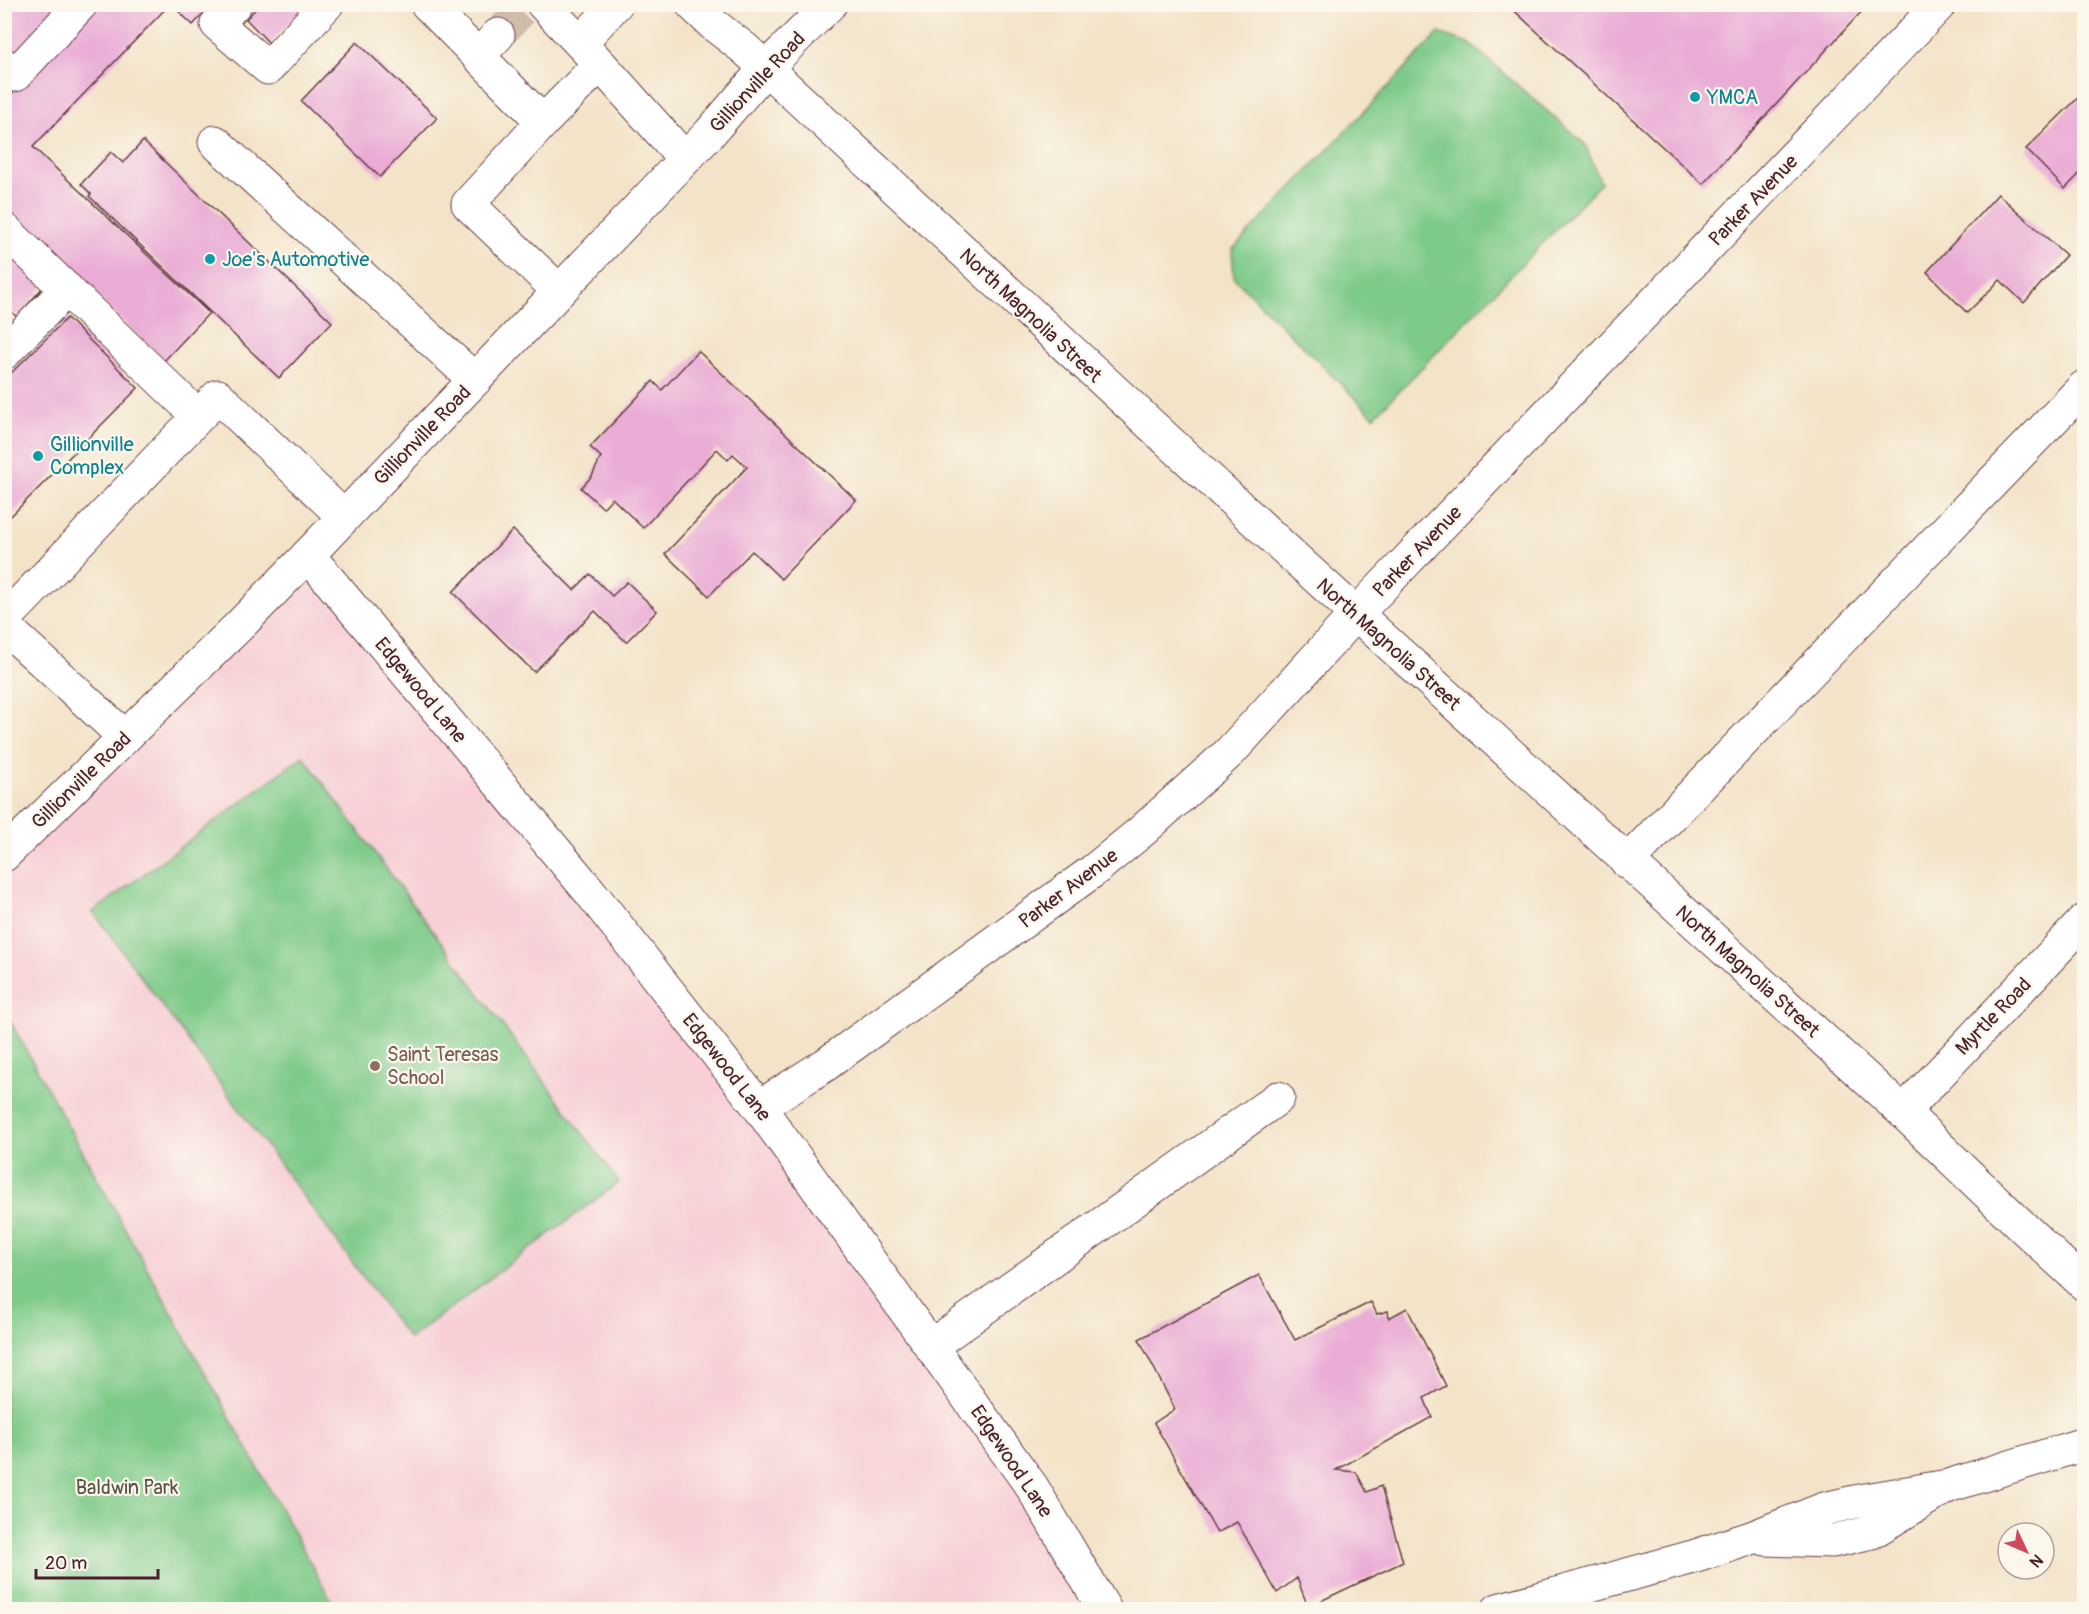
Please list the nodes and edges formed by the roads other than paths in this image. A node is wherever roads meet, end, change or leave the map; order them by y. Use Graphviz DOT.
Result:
graph roads {
  1 [pos="81,4"];
  2 [pos="235,4"];
  3 [pos="327,4"];
  4 [pos="616,4"];
  5 [pos="692,4"];
  6 [pos="830,4"];
  7 [pos="1940,4"];
  8 [pos="532,5"];
  9 [pos="441,9"];
  10 [pos="590,53"];
  11 [pos="4,65"];
  12 [pos="765,69"];
  13 [pos="543,122"];
  14 [pos="215,142"];
  15 [pos="685,159"];
  16 [pos="4,229"];
  17 [pos="66,289"];
  18 [pos="559,291"];
  19 [pos="9,340"];
  20 [pos="475,380"];
  21 [pos="2085,387"];
  22 [pos="198,416"];
  23 [pos="344,517"];
  24 [pos="308,555"];
  25 [pos="1356,614"];
  26 [pos="4,620"];
  27 [pos="4,626"];
  28 [pos="125,737"];
  29 [pos="7,847"];
  30 [pos="1627,862"];
  31 [pos="2085,921"];
  32 [pos="1278,1098"];
  33 [pos="759,1107"];
  34 [pos="1903,1112"];
  35 [pos="2085,1284"];
  36 [pos="932,1346"];
  37 [pos="2085,1444"];
  38 [pos="1105,1610"];
  39 [pos="1498,1610"];
  1 -- 11 [label="street"];
  2 -- 3 [label="street"];
  4 -- 10 [label="street"];
  5 -- 12 [label="street, North Magnolia Street"];
  6 -- 12 [label="street, Gillionville Road"];
  7 -- 25 [label="street, Parker Avenue"];
  8 -- 10 [label="street"];
  9 -- 13 [label="street"];
  10 -- 13 [label="street"];
  10 -- 15 [label="street"];
  12 -- 15 [label="street, Gillionville Road"];
  12 -- 25 [label="street, North Magnolia Street"];
  13 -- 18 [label="street"];
  14 -- 20 [label="street"];
  15 -- 18 [label="street, Gillionville Road"];
  16 -- 17 [label="street"];
  17 -- 19 [label="street"];
  17 -- 22 [label="street"];
  18 -- 20 [label="street, Gillionville Road"];
  20 -- 23 [label="street, Gillionville Road"];
  21 -- 30 [label="street"];
  22 -- 23 [label="street"];
  22 -- 26 [label="street"];
  23 -- 24 [label="street, Gillionville Road"];
  24 -- 28 [label="street, Gillionville Road"];
  24 -- 33 [label="street, Edgewood Lane"];
  25 -- 30 [label="street, North Magnolia Street"];
  25 -- 33 [label="street, Parker Avenue"];
  27 -- 28 [label="street"];
  28 -- 29 [label="street, Gillionville Road"];
  30 -- 34 [label="street, North Magnolia Street"];
  31 -- 34 [label="street, Myrtle Road"];
  32 -- 36 [label="street"];
  33 -- 36 [label="street, Edgewood Lane"];
  34 -- 35 [label="street, North Magnolia Street"];
  36 -- 38 [label="street, Edgewood Lane"];
  37 -- 39 [label="street"];
}
